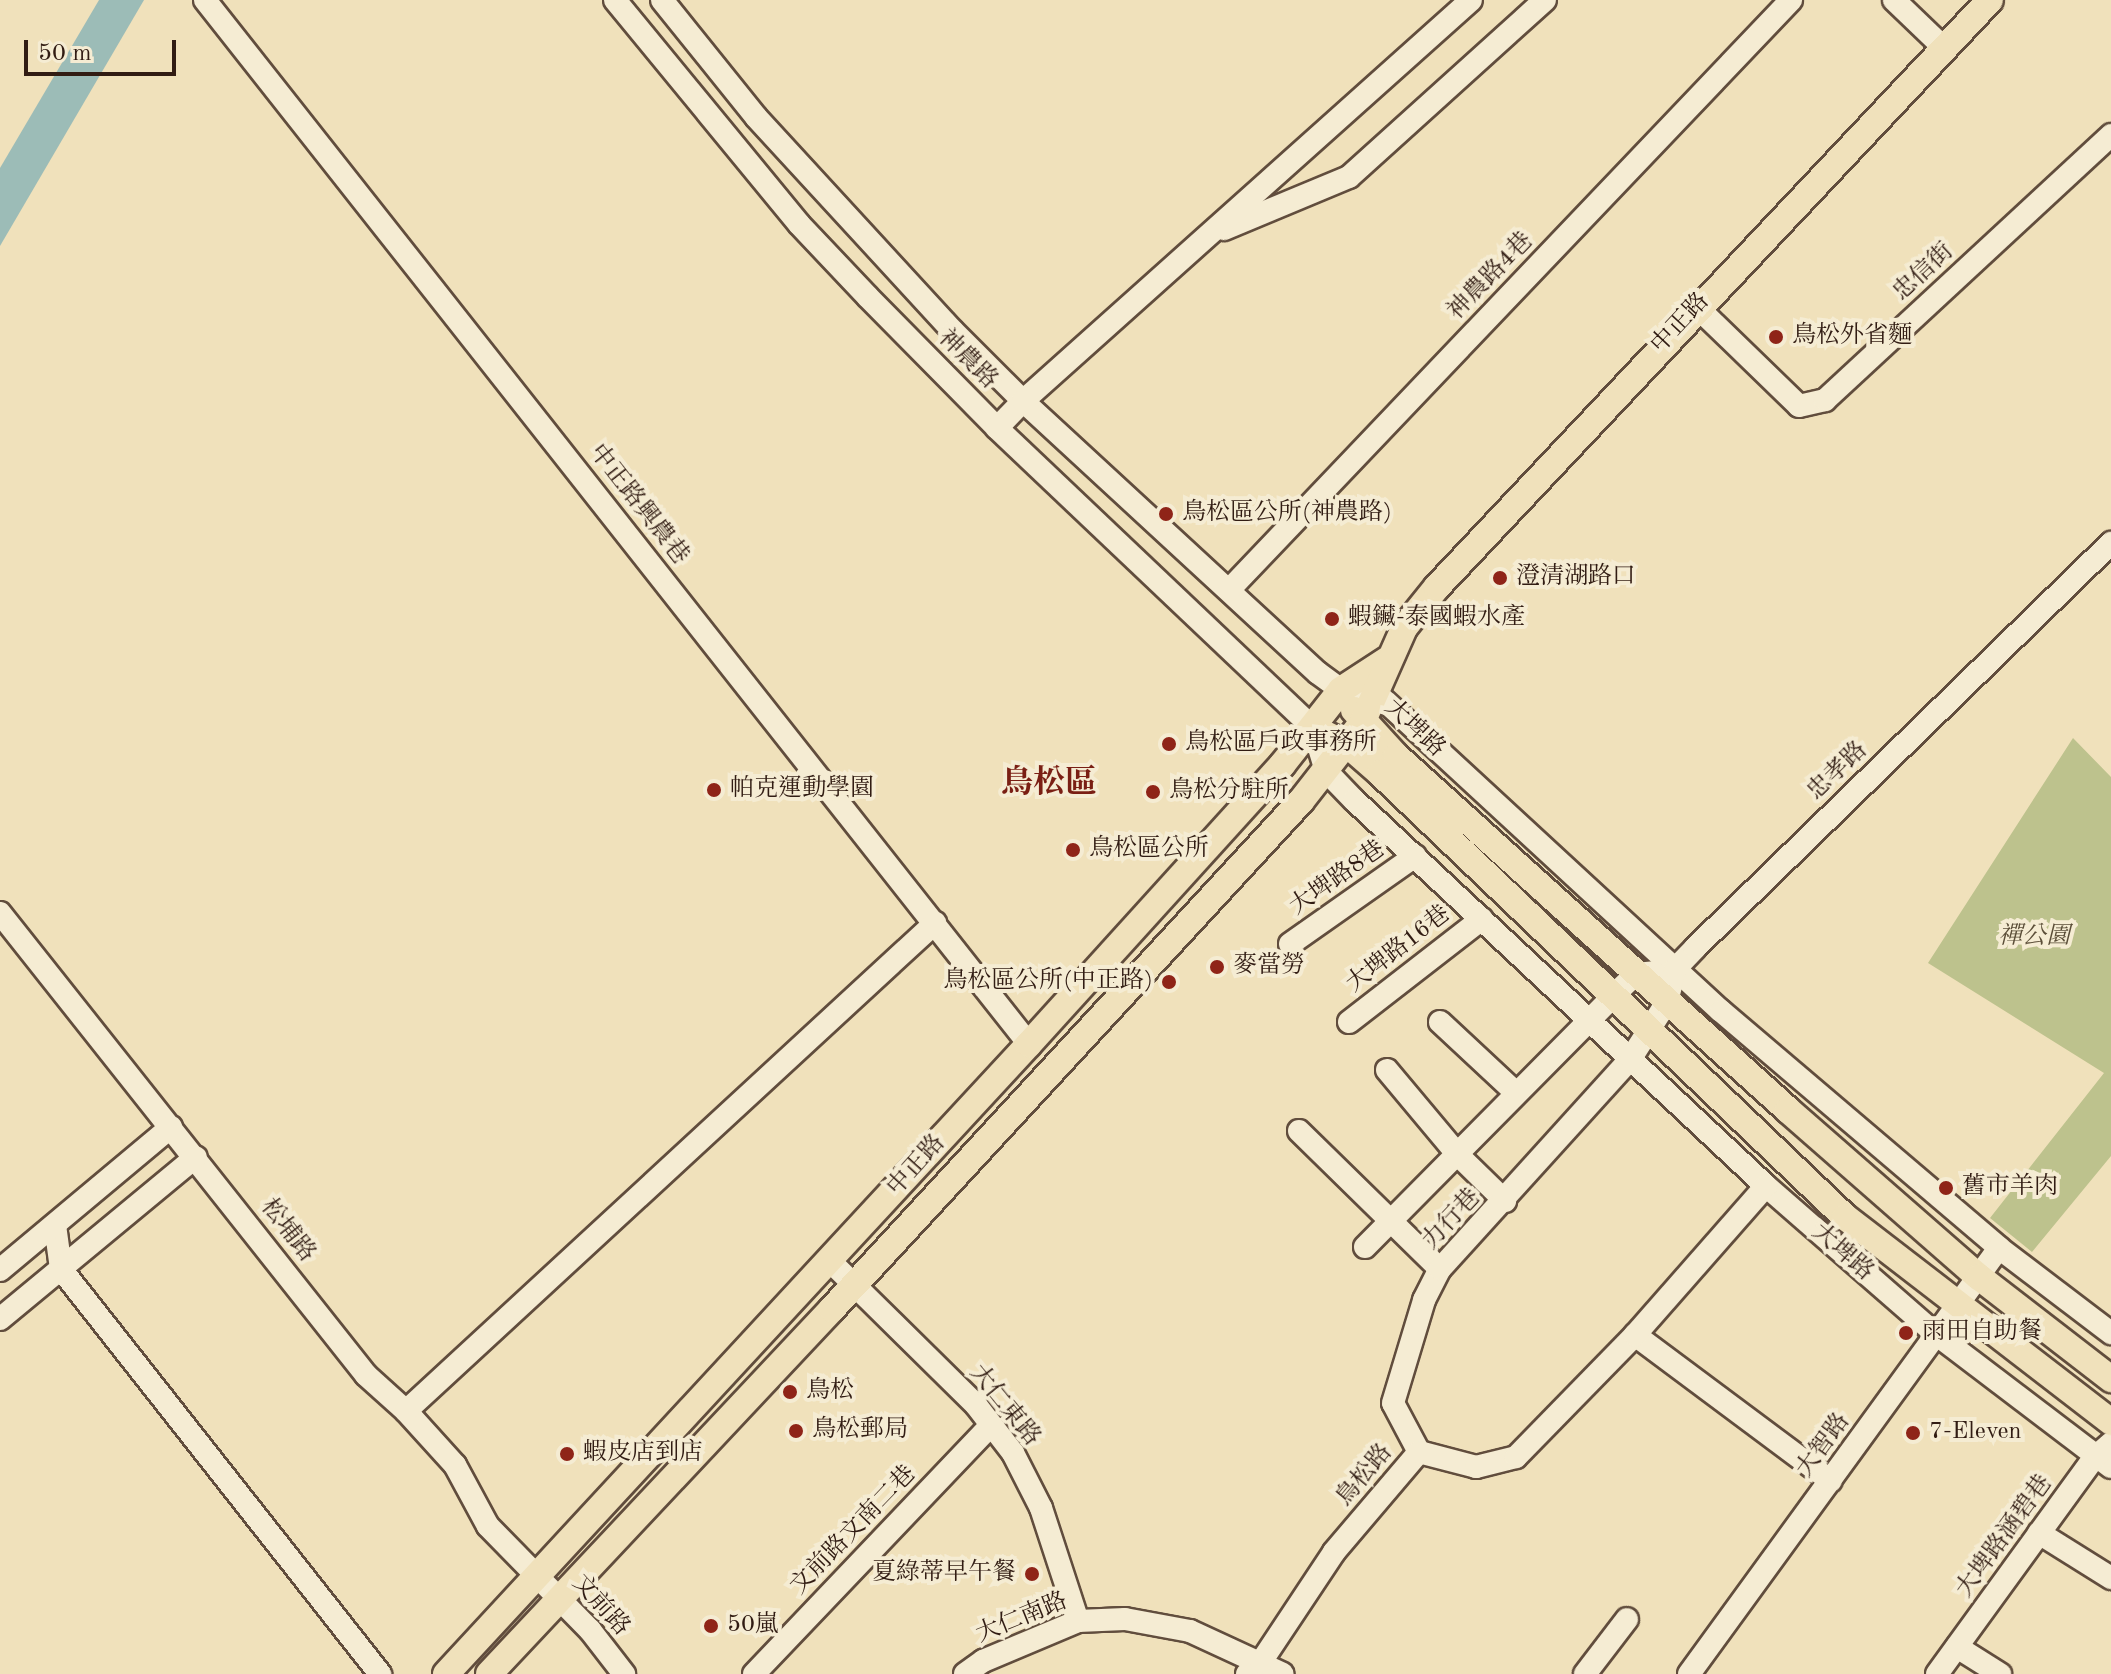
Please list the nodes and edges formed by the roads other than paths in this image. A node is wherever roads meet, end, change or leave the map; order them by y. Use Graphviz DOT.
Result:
graph roads {
  1 [pos="205,0"];
  2 [pos="615,0"];
  3 [pos="662,0"];
  4 [pos="1471,0"];
  5 [pos="1545,0"];
  6 [pos="1791,0"];
  7 [pos="1894,0"];
  8 [pos="1990,0"];
  9 [pos="1944,48"];
  10 [pos="2111,135"];
  11 [pos="1208,235"];
  12 [pos="1697,307"];
  13 [pos="1023,401"];
  14 [pos="997,428"];
  15 [pos="2111,543"];
  16 [pos="1229,590"];
  17 [pos="1387,660"];
  18 [pos="1341,690"];
  19 [pos="1374,691"];
  20 [pos="1362,723"];
  21 [pos="1313,728"];
  22 [pos="1348,745"];
  23 [pos="1326,771"];
  24 [pos="1415,856"];
  25 [pos="0,913"];
  26 [pos="1482,919"];
  27 [pos="935,923"];
  28 [pos="1290,944"];
  29 [pos="1675,969"];
  30 [pos="1636,974"];
  31 [pos="1615,994"];
  32 [pos="1667,1002"];
  33 [pos="1590,1020"];
  34 [pos="1349,1022"];
  35 [pos="1440,1022"];
  36 [pos="1651,1031"];
  37 [pos="1029,1044"];
  38 [pos="1631,1058"];
  39 [pos="1387,1070"];
  40 [pos="1515,1092"];
  41 [pos="171,1127"];
  42 [pos="1299,1131"];
  43 [pos="1458,1155"];
  44 [pos="196,1157"];
  45 [pos="1766,1186"];
  46 [pos="1505,1201"];
  47 [pos="1391,1221"];
  48 [pos="55,1225"];
  49 [pos="1365,1247"];
  50 [pos="1999,1248"];
  51 [pos="830,1261"];
  52 [pos="61,1269"];
  53 [pos="1440,1269"];
  54 [pos="0,1270"];
  55 [pos="1979,1277"];
  56 [pos="854,1286"];
  57 [pos="1958,1306"];
  58 [pos="0,1319"];
  59 [pos="2111,1333"];
  60 [pos="1635,1335"];
  61 [pos="1937,1335"];
  62 [pos="2111,1379"];
  63 [pos="406,1411"];
  64 [pos="2111,1422"];
  65 [pos="991,1425"];
  66 [pos="1419,1452"];
  67 [pos="2105,1456"];
  68 [pos="1831,1481"];
  69 [pos="2039,1533"];
  70 [pos="534,1575"];
  71 [pos="2111,1578"];
  72 [pos="560,1599"];
  73 [pos="1627,1619"];
  74 [pos="1078,1621"];
  75 [pos="1957,1647"];
  76 [pos="1254,1668"];
  77 [pos="380,1674"];
  78 [pos="446,1674"];
  79 [pos="489,1674"];
  80 [pos="624,1674"];
  81 [pos="754,1674"];
  82 [pos="965,1674"];
  83 [pos="1283,1674"];
  84 [pos="1585,1674"];
  85 [pos="1689,1674"];
  86 [pos="1937,1674"];
  87 [pos="2000,1674"];
  1 -- 27 [label="street, 中正路興農巷"];
  2 -- 14 [label="street, 神農路"];
  3 -- 13 [label="street, 神農路"];
  4 -- 11 [label="street"];
  5 -- 11 [label="street"];
  6 -- 16 [label="street, 神農路4巷"];
  7 -- 9 [label="street"];
  8 -- 9 [label="main road, 中正路"];
  9 -- 12 [label="main road, 中正路"];
  10 -- 12 [label="street, 忠信街"];
  11 -- 13 [label="street"];
  12 -- 17 [label="main road, 中正路"];
  13 -- 14 [label="street"];
  13 -- 16 [label="street, 神農路"];
  14 -- 21 [label="street, 神農路"];
  15 -- 29 [label="street, 忠孝路"];
  16 -- 18 [label="street, 神農路"];
  17 -- 18 [label="main road, 中正路"];
  17 -- 19 [label="main road, 中正路"];
  18 -- 19 [label="street, 大埤路"];
  18 -- 20 [label="main road, 大埤路"];
  18 -- 21 [label="main road, 中正路"];
  19 -- 20 [label="main road, 中正路"];
  19 -- 29 [label="street, 大埤路"];
  20 -- 22 [label="main road, 中正路"];
  20 -- 30 [label="main road, 大埤路"];
  21 -- 22 [label="main road, 大埤路"];
  21 -- 23 [label="street, 大埤路"];
  21 -- 37 [label="main road, 中正路"];
  22 -- 23 [label="main road, 中正路"];
  22 -- 31 [label="main road, 大埤路"];
  23 -- 24 [label="street, 大埤路"];
  23 -- 56 [label="main road, 中正路"];
  24 -- 26 [label="street, 大埤路"];
  24 -- 28 [label="street, 大埤路8巷"];
  25 -- 41 [label="street, 松埔路"];
  26 -- 33 [label="street, 大埤路"];
  26 -- 34 [label="street, 大埤路16巷"];
  27 -- 37 [label="street, 中正路興農巷"];
  27 -- 63 [label="street"];
  29 -- 30 [label="street"];
  29 -- 32 [label="street"];
  29 -- 50 [label="street, 大埤路"];
  30 -- 31 [label="street"];
  30 -- 32 [label="main road, 大埤路"];
  31 -- 33 [label="street"];
  31 -- 36 [label="main road, 大埤路"];
  32 -- 36 [label="street"];
  32 -- 55 [label="main road, 大埤路"];
  33 -- 38 [label="street, 大埤路"];
  33 -- 40 [label="street"];
  35 -- 40 [label="street"];
  36 -- 38 [label="street"];
  36 -- 57 [label="main road, 大埤路"];
  37 -- 51 [label="main road, 中正路"];
  38 -- 45 [label="street, 大埤路"];
  38 -- 46 [label="street, 力行巷"];
  39 -- 43 [label="street"];
  40 -- 43 [label="street"];
  41 -- 44 [label="street, 松埔路"];
  41 -- 48 [label="street"];
  42 -- 47 [label="street"];
  43 -- 46 [label="street"];
  43 -- 47 [label="street"];
  44 -- 52 [label="street"];
  44 -- 63 [label="street, 松埔路"];
  45 -- 60 [label="street, 鳥松路"];
  45 -- 61 [label="street, 大埤路"];
  46 -- 53 [label="street, 力行巷"];
  47 -- 49 [label="street"];
  47 -- 53 [label="street"];
  48 -- 52 [label="street"];
  48 -- 54 [label="street"];
  50 -- 55 [label="street, 大智路"];
  50 -- 59 [label="street, 大埤路"];
  51 -- 56 [label="street, 大仁東路"];
  51 -- 70 [label="main road, 中正路"];
  52 -- 58 [label="street"];
  52 -- 77 [label="street"];
  53 -- 66 [label="street, 力行巷"];
  55 -- 57 [label="street, 大智路"];
  55 -- 62 [label="main road, 大埤路"];
  56 -- 65 [label="street, 大仁東路"];
  56 -- 72 [label="main road, 中正路"];
  57 -- 61 [label="street, 大智路"];
  57 -- 64 [label="main road, 大埤路"];
  60 -- 66 [label="street, 鳥松路"];
  60 -- 68 [label="street"];
  61 -- 67 [label="street, 大埤路"];
  61 -- 68 [label="street, 大智路"];
  63 -- 70 [label="street, 松埔路"];
  65 -- 74 [label="street, 大仁東路"];
  65 -- 81 [label="street, 文前路文南二巷"];
  66 -- 76 [label="street, 鳥松路"];
  67 -- 69 [label="street, 大埤路涵碧巷"];
  68 -- 85 [label="street, 大智路"];
  69 -- 71 [label="street"];
  69 -- 75 [label="street, 大埤路涵碧巷"];
  70 -- 72 [label="street, 文前路"];
  70 -- 78 [label="main road, 中正路"];
  72 -- 79 [label="main road, 中正路"];
  72 -- 80 [label="street, 文前路"];
  73 -- 84 [label="street"];
  74 -- 76 [label="street, 大仁南路"];
  74 -- 82 [label="street, 大仁南路"];
  75 -- 86 [label="street, 大埤路涵碧巷"];
  75 -- 87 [label="street"];
  76 -- 83 [label="street, 大仁南路"];
}
